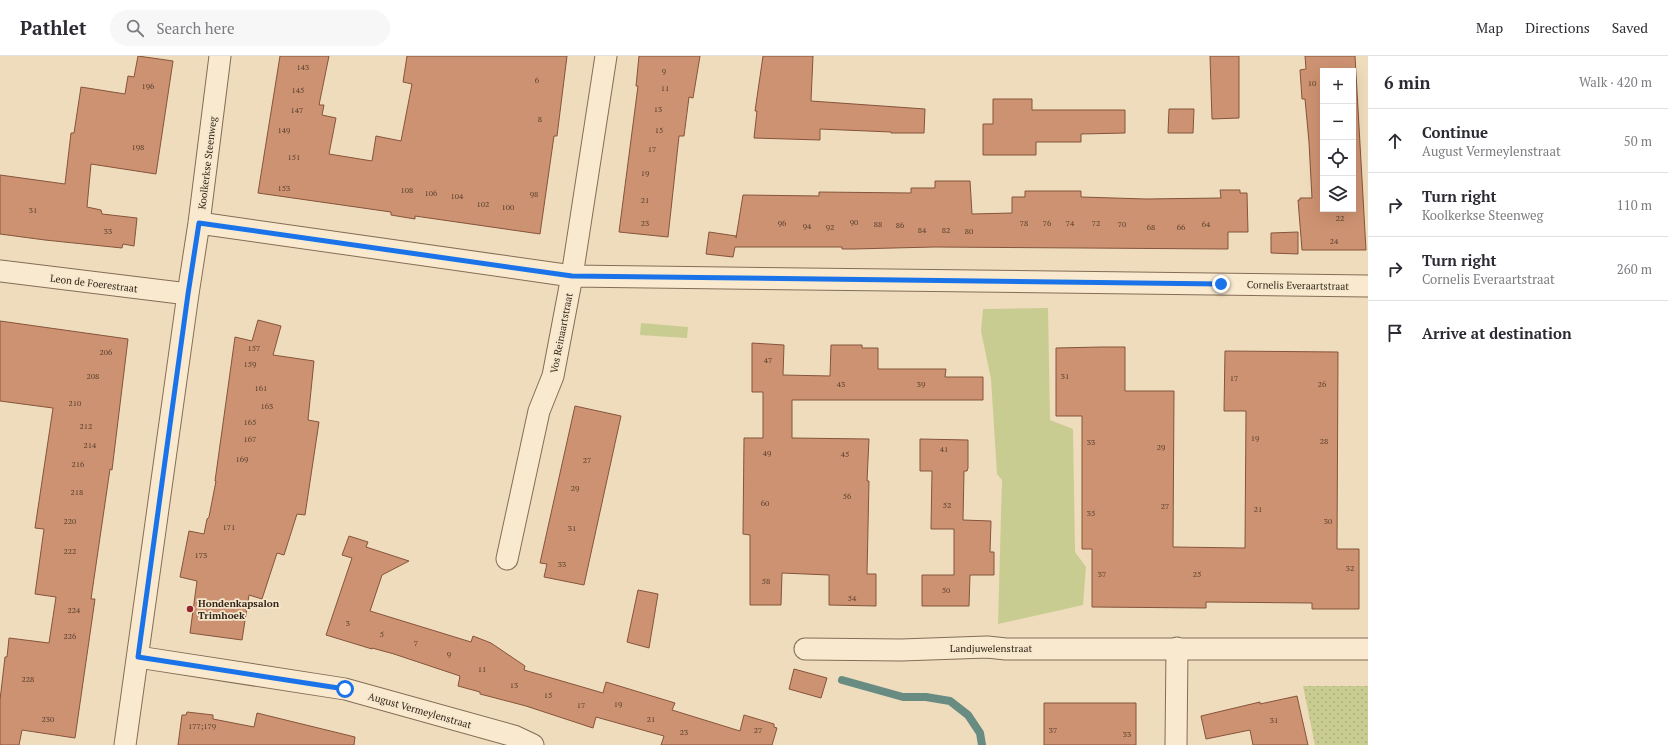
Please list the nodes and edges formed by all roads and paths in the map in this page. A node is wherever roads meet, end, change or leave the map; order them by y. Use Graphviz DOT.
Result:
graph roads {
  1 [pos="220,56"];
  2 [pos="606,56"];
  3 [pos="199,223"];
  4 [pos="0,271"];
  5 [pos="572,276"];
  6 [pos="1368,286"];
  7 [pos="188,294"];
  8 [pos="507,559"];
  9 [pos="1177,648"];
  10 [pos="805,649"];
  11 [pos="1368,649"];
  12 [pos="138,657"];
  13 [pos="125,745"];
  14 [pos="533,745"];
  15 [pos="1176,745"];
  1 -- 3 [label="street, Koolkerkse Steenweg"];
  2 -- 5 [label="street, Vos Reinaartstraat"];
  3 -- 5 [label="street, Cornelis Everaartstraat"];
  3 -- 7 [label="street, Koolkerkse Steenweg"];
  4 -- 7 [label="street, Leon de Foerestraat"];
  5 -- 6 [label="street, Cornelis Everaartstraat"];
  5 -- 8 [label="street, Vos Reinaartstraat"];
  7 -- 12 [label="street, Koolkerkse Steenweg"];
  9 -- 10 [label="street, Landjuwelenstraat"];
  9 -- 11 [label="street, Landjuwelenstraat"];
  9 -- 15 [label="street"];
  12 -- 13 [label="street, Koolkerkse Steenweg"];
  12 -- 14 [label="street, August Vermeylenstraat"];
}
